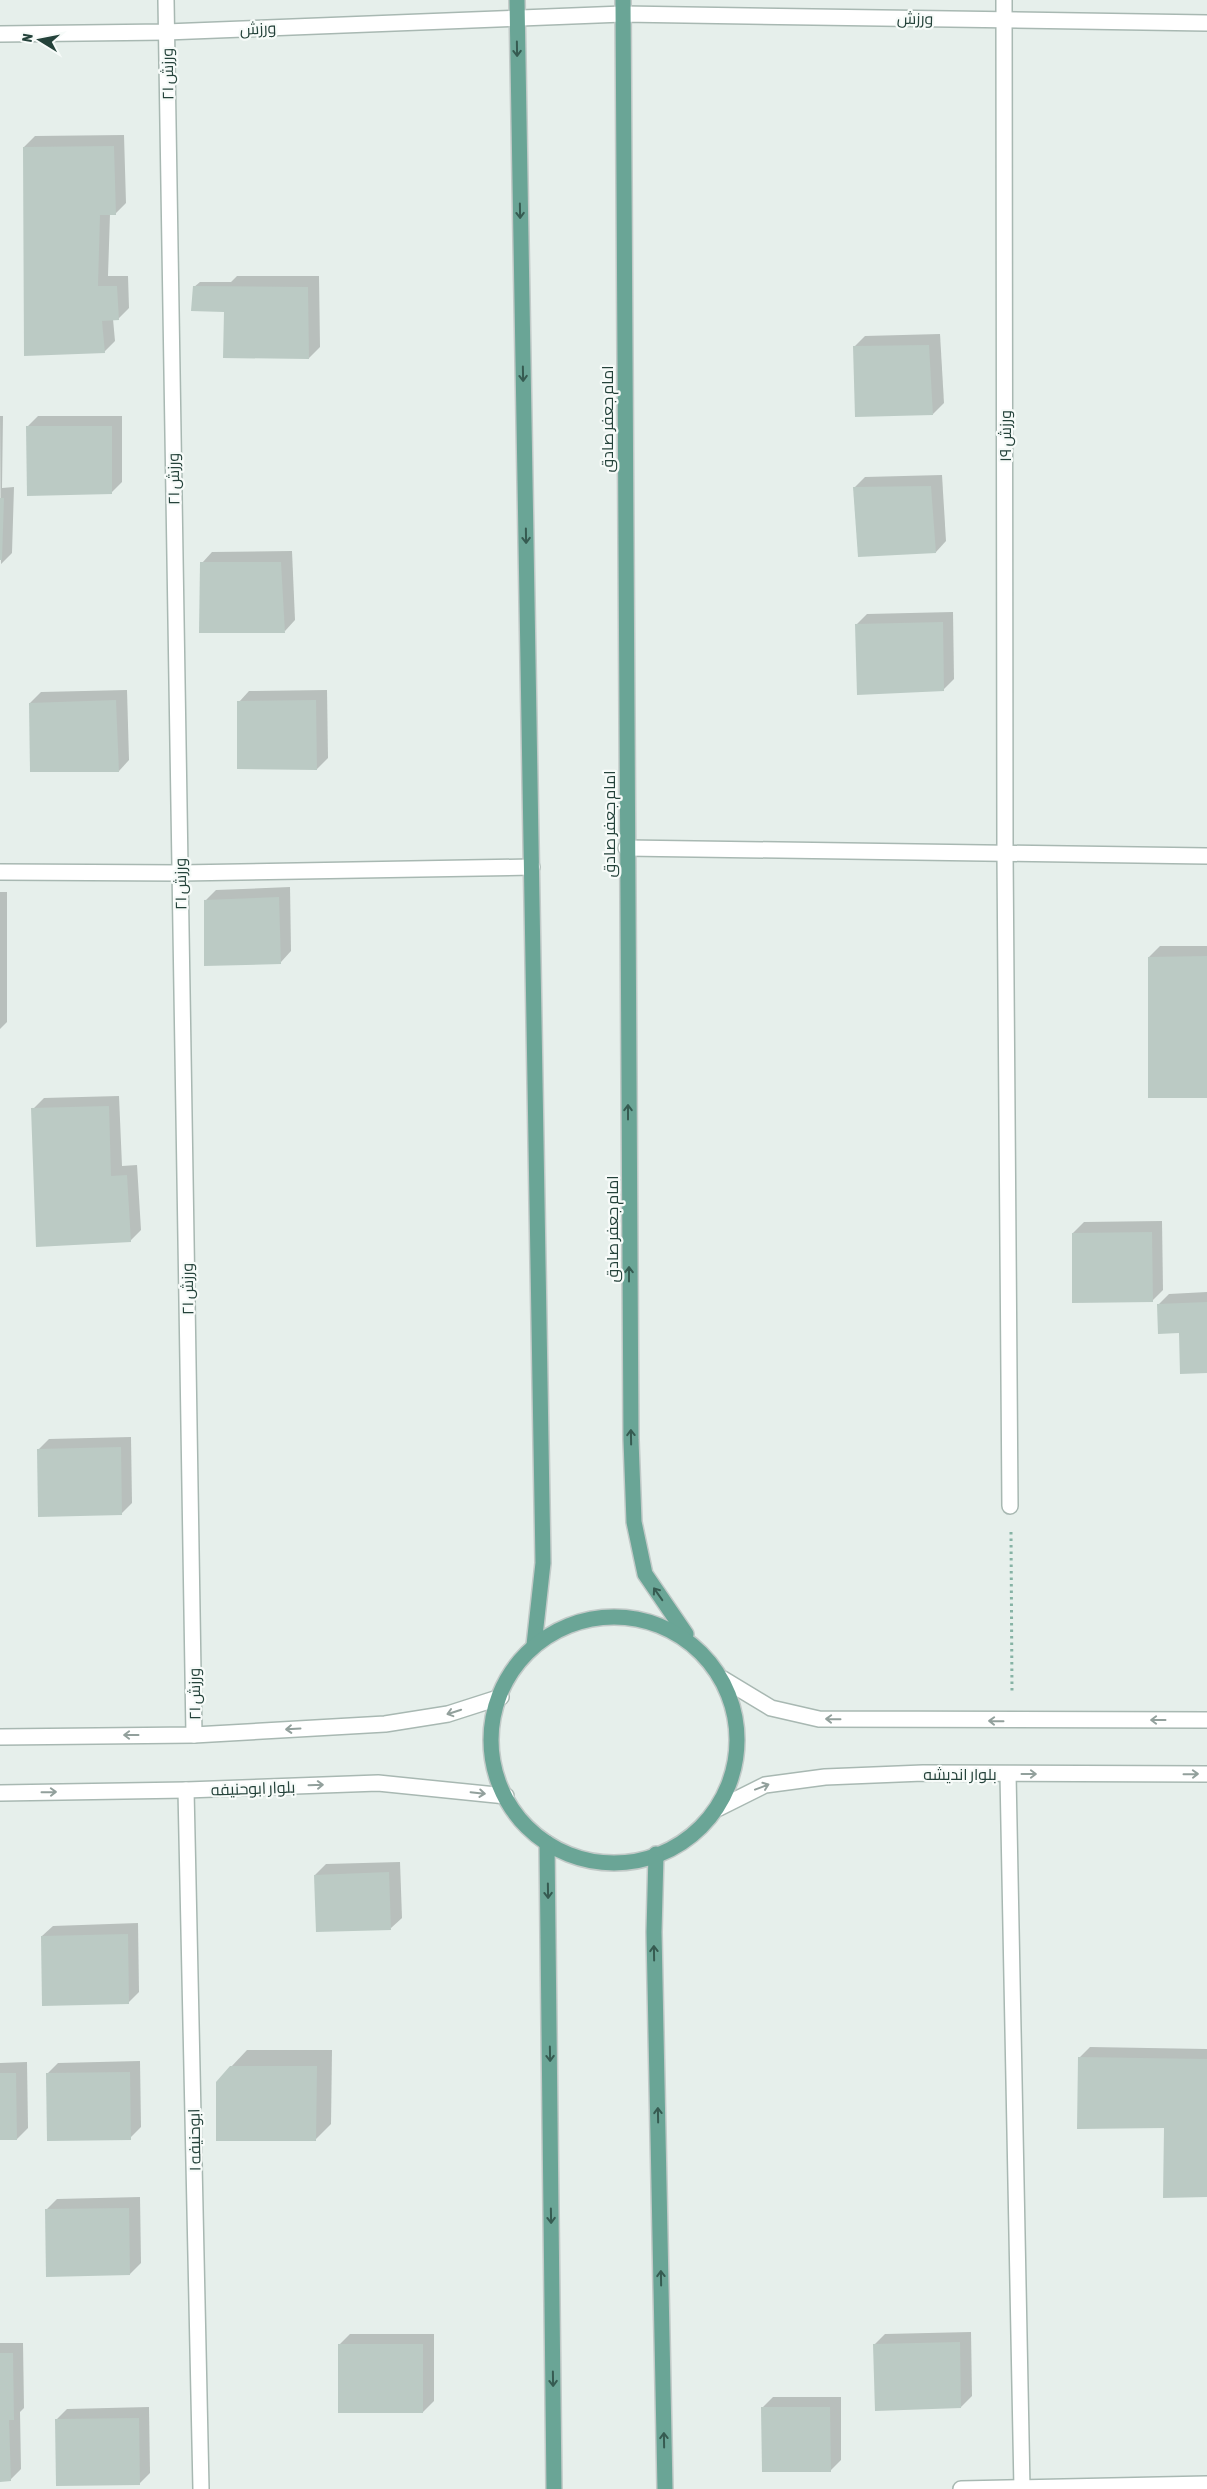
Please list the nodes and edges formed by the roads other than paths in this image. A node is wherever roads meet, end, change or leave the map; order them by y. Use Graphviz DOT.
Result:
graph roads {
  1 [pos="166,0"];
  2 [pos="517,0"];
  3 [pos="1004,0"];
  4 [pos="623,7"];
  5 [pos="517,17"];
  6 [pos="1005,19"];
  7 [pos="1207,23"];
  8 [pos="166,32"];
  9 [pos="0,34"];
  10 [pos="626,848"];
  11 [pos="1005,853"];
  12 [pos="1207,856"];
  13 [pos="532,867"];
  14 [pos="0,872"];
  15 [pos="180,873"];
  16 [pos="1010,1506"];
  17 [pos="686,1634"];
  18 [pos="534,1645"];
  19 [pos="723,1679"];
  20 [pos="500,1696"];
  21 [pos="1207,1720"];
  22 [pos="194,1735"];
  23 [pos="0,1737"];
  24 [pos="1008,1774"];
  25 [pos="1207,1774"];
  26 [pos="186,1790"];
  27 [pos="0,1793"];
  28 [pos="506,1796"];
  29 [pos="719,1808"];
  30 [pos="547,1843"];
  31 [pos="656,1854"];
  32 [pos="1207,2484"];
  33 [pos="1022,2488"];
  34 [pos="201,2489"];
  35 [pos="554,2489"];
  36 [pos="665,2489"];
  37 [pos="961,2489"];
  1 -- 8 [label="street, ورزش ۲۱"];
  2 -- 5 [label="main road"];
  3 -- 6 [label="street, ورزش ۱۹"];
  4 -- 5 [label="street, ورزش"];
  4 -- 6 [label="street, ورزش"];
  4 -- 10 [label="main road, امام جعفر صادق"];
  5 -- 8 [label="street, ورزش"];
  5 -- 13 [label="main road, one-way"];
  6 -- 7 [label="street, ورزش"];
  6 -- 11 [label="street, ورزش ۱۹"];
  8 -- 9 [label="street, ورزش"];
  8 -- 15 [label="street, ورزش ۲۱"];
  10 -- 11 [label="street"];
  17 -- 10 [label="main road, امام جعفر صادق, one-way"];
  11 -- 12 [label="street"];
  11 -- 16 [label="street, ورزش ۱۹"];
  13 -- 15 [label="street"];
  13 -- 18 [label="main road"];
  14 -- 15 [label="street"];
  15 -- 22 [label="street, ورزش ۲۱"];
  17 -- 18 [label="main road"];
  17 -- 19 [label="main road, امام جعفر صادق"];
  18 -- 20 [label="main road"];
  21 -- 19 [label="street, one-way"];
  19 -- 29 [label="main road"];
  20 -- 22 [label="street, one-way"];
  20 -- 28 [label="main road"];
  22 -- 23 [label="street, one-way"];
  24 -- 25 [label="street, بلوار اندیشه, one-way"];
  29 -- 24 [label="street, بلوار اندیشه, one-way"];
  24 -- 33 [label="street"];
  27 -- 26 [label="street, بلوار ابوحنیفه, one-way"];
  26 -- 28 [label="street, بلوار ابوحنیفه, one-way"];
  26 -- 34 [label="street, ابوحنیفه ۱"];
  28 -- 30 [label="main road"];
  29 -- 31 [label="main road"];
  30 -- 31 [label="main road"];
  30 -- 35 [label="main road, one-way"];
  36 -- 31 [label="main road, one-way"];
  32 -- 33 [label="street"];
  33 -- 37 [label="street"];
}
